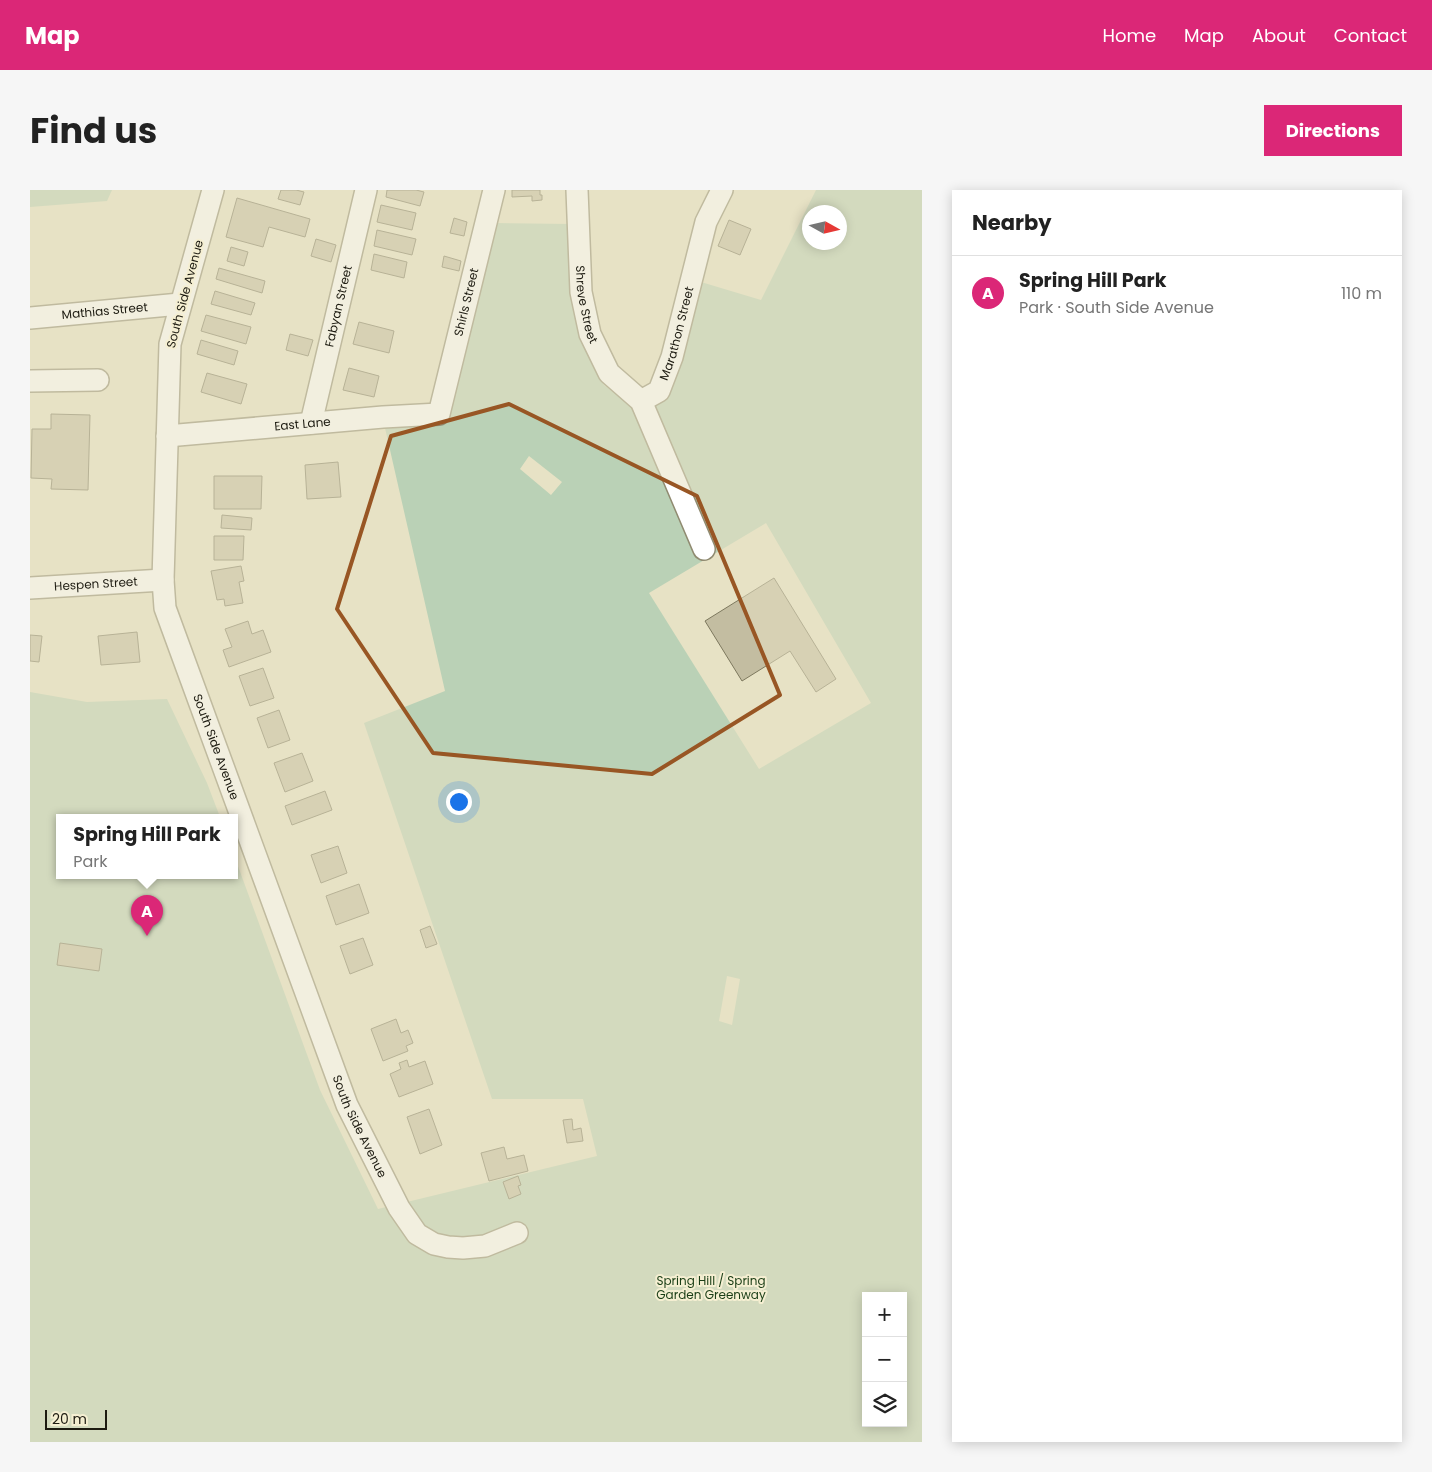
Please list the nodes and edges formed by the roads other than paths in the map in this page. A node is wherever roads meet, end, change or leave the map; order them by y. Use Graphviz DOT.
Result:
graph roads {
  1 [pos="213,190"];
  2 [pos="366,190"];
  3 [pos="494,190"];
  4 [pos="577,190"];
  5 [pos="722,190"];
  6 [pos="180,304"];
  7 [pos="30,318"];
  8 [pos="98,380"];
  9 [pos="30,381"];
  10 [pos="641,401"];
  11 [pos="439,414"];
  12 [pos="311,423"];
  13 [pos="167,436"];
  14 [pos="704,549"];
  15 [pos="163,580"];
  16 [pos="30,588"];
  17 [pos="516,1233"];
  1 -- 6 [label="street, South Side Avenue"];
  2 -- 12 [label="street, Fabyan Street"];
  3 -- 11 [label="street, Shirls Street"];
  4 -- 10 [label="street, Shreve Street"];
  5 -- 10 [label="street, Marathon Street"];
  6 -- 7 [label="street, Mathias Street"];
  6 -- 13 [label="street, South Side Avenue"];
  8 -- 9 [label="street"];
  10 -- 14 [label="street"];
  11 -- 12 [label="street, East Lane"];
  12 -- 13 [label="street, East Lane"];
  13 -- 15 [label="street, South Side Avenue"];
  15 -- 16 [label="street, Hespen Street"];
  15 -- 17 [label="street, South Side Avenue"];
}
